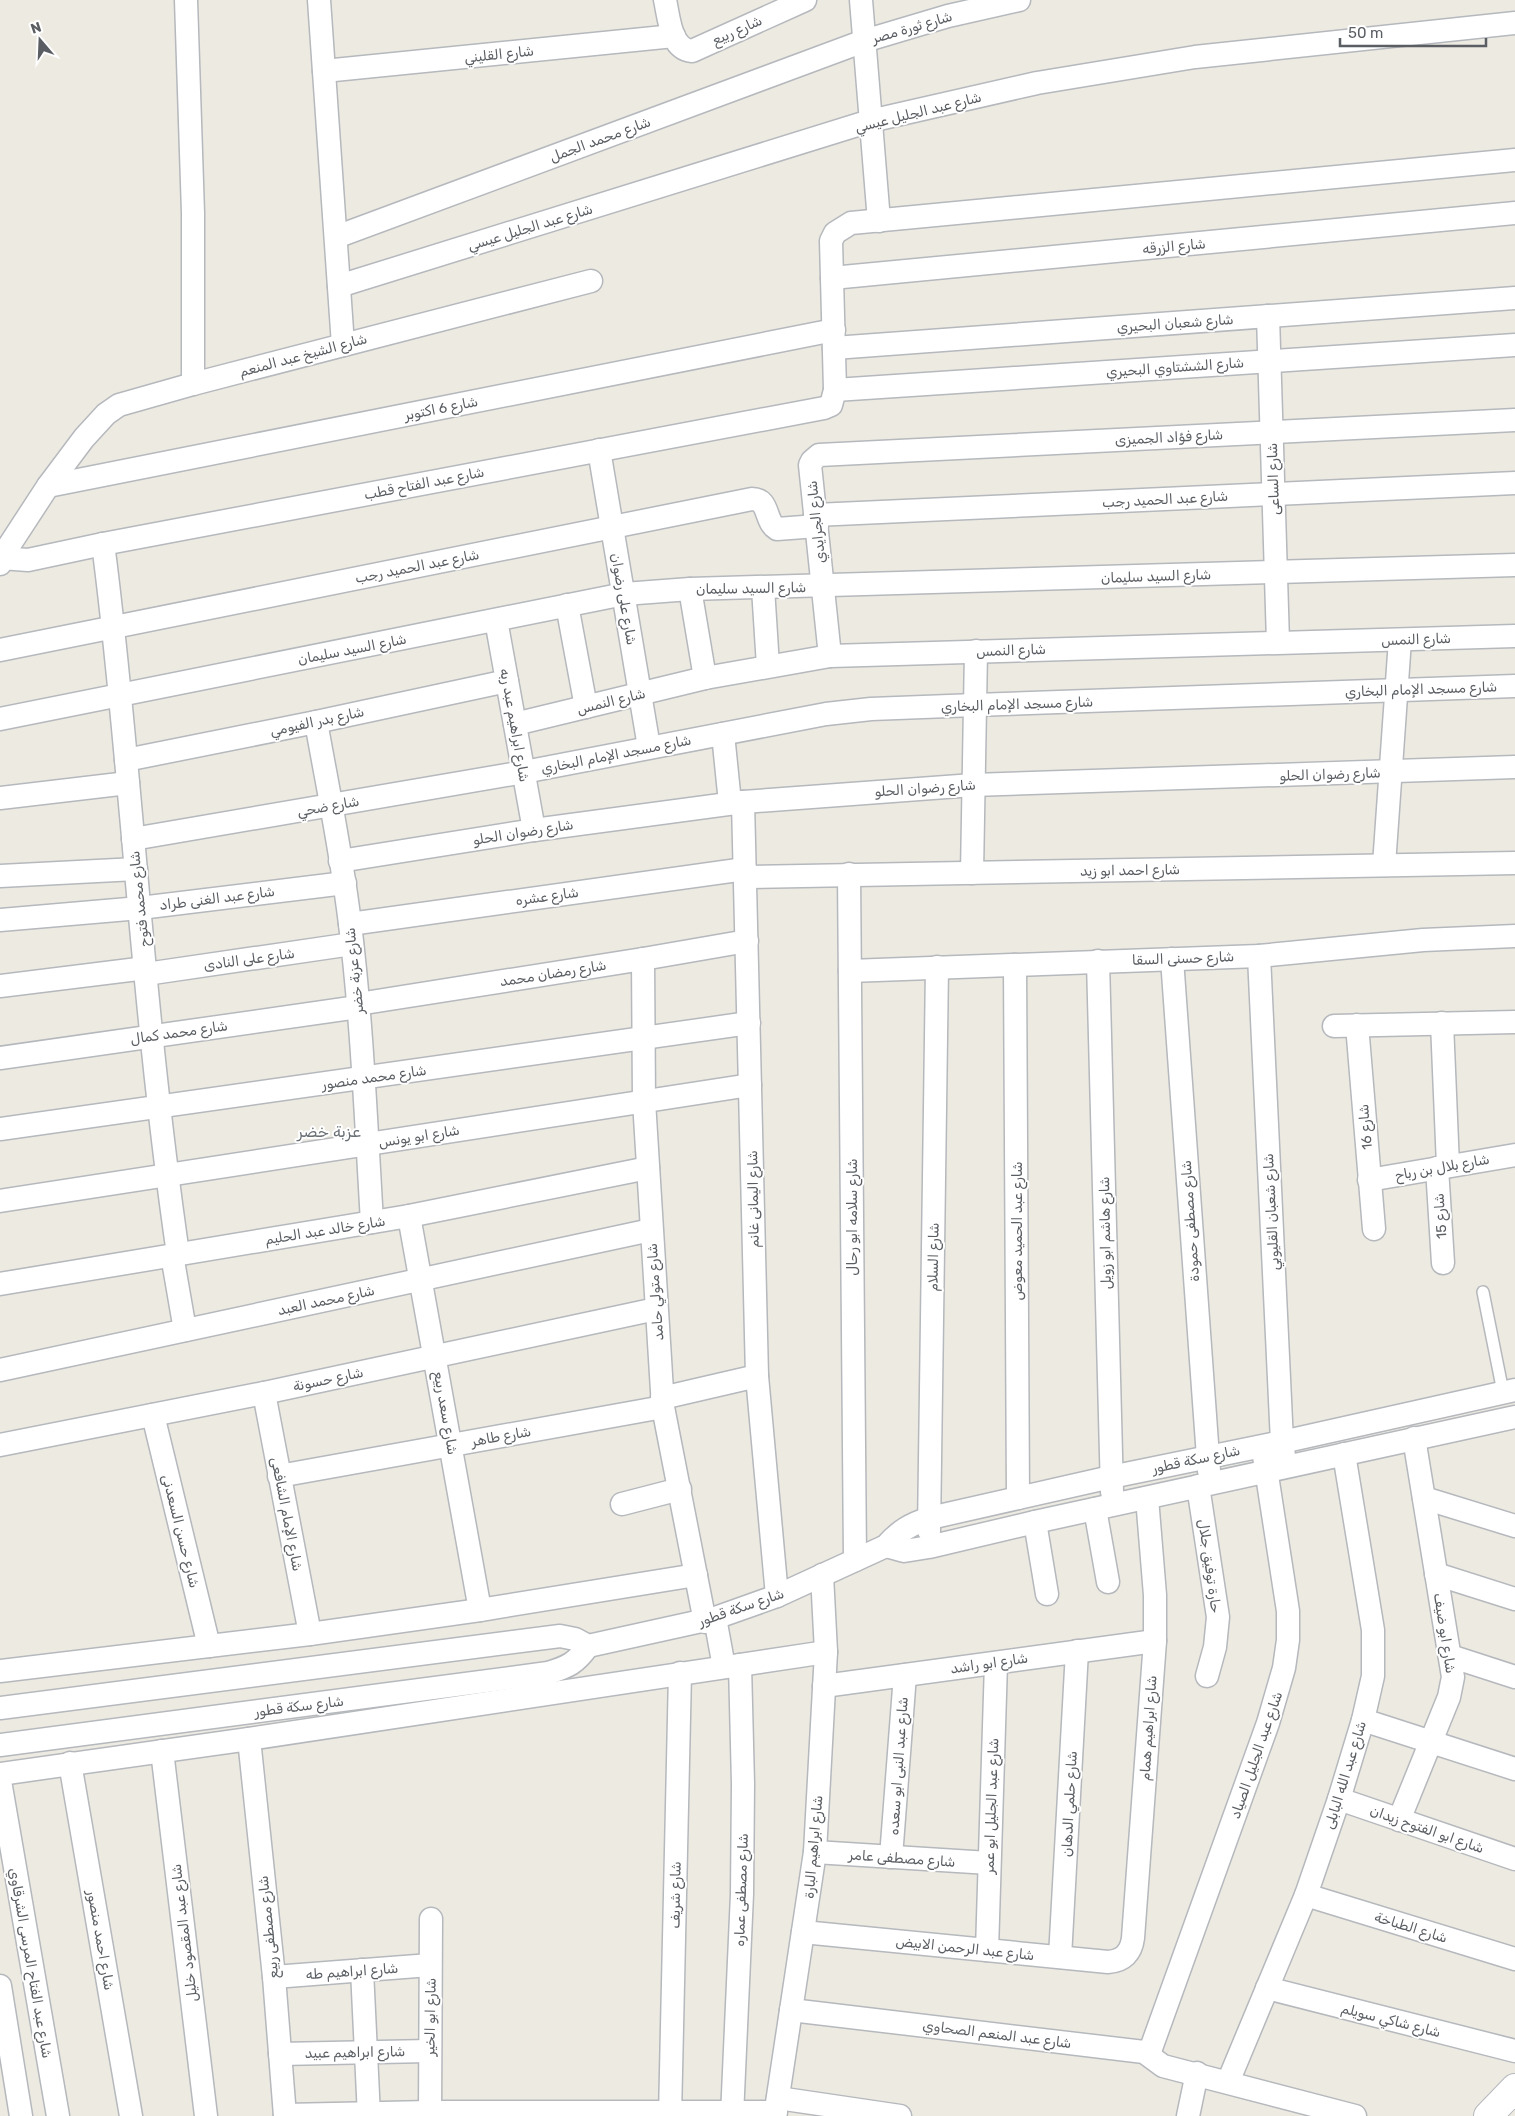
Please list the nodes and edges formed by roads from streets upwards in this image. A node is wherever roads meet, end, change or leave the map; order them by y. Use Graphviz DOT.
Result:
graph roads {
  1 [pos="186,0"];
  2 [pos="319,0"];
  3 [pos="665,0"];
  4 [pos="805,0"];
  5 [pos="861,0"];
  6 [pos="1019,0"];
  7 [pos="1515,23"];
  8 [pos="674,36"];
  9 [pos="864,41"];
  10 [pos="324,71"];
  11 [pos="870,121"];
  12 [pos="1515,160"];
  13 [pos="1515,213"];
  14 [pos="879,220"];
  15 [pos="336,237"];
  16 [pos="832,278"];
  17 [pos="591,281"];
  18 [pos="339,286"];
  19 [pos="1515,298"];
  20 [pos="1268,316"];
  21 [pos="834,339"];
  22 [pos="343,345"];
  23 [pos="1515,345"];
  24 [pos="1270,361"];
  25 [pos="193,384"];
  26 [pos="836,390"];
  27 [pos="1515,420"];
  28 [pos="1272,432"];
  29 [pos="599,450"];
  30 [pos="823,454"];
  31 [pos="1515,483"];
  32 [pos="48,486"];
  33 [pos="1274,494"];
  34 [pos="816,520"];
  35 [pos="612,527"];
  36 [pos="103,544"];
  37 [pos="0,560"];
  38 [pos="1515,565"];
  39 [pos="1276,572"];
  40 [pos="822,586"];
  41 [pos="764,588"];
  42 [pos="690,589"];
  43 [pos="624,594"];
  44 [pos="567,605"];
  45 [pos="496,620"];
  46 [pos="114,628"];
  47 [pos="1515,636"];
  48 [pos="1400,640"];
  49 [pos="1278,642"];
  50 [pos="0,650"];
  51 [pos="976,651"];
  52 [pos="830,656"];
  53 [pos="768,666"];
  54 [pos="705,678"];
  55 [pos="507,681"];
  56 [pos="1515,686"];
  57 [pos="1396,690"];
  58 [pos="640,694"];
  59 [pos="120,695"];
  60 [pos="975,705"];
  61 [pos="586,707"];
  62 [pos="0,720"];
  63 [pos="316,722"];
  64 [pos="515,724"];
  65 [pos="723,734"];
  66 [pos="649,747"];
  67 [pos="126,760"];
  68 [pos="1515,767"];
  69 [pos="524,772"];
  70 [pos="1390,772"];
  71 [pos="128,783"];
  72 [pos="974,785"];
  73 [pos="0,798"];
  74 [pos="737,802"];
  75 [pos="331,806"];
  76 [pos="534,830"];
  77 [pos="133,839"];
  78 [pos="340,861"];
  79 [pos="1515,863"];
  80 [pos="1384,865"];
  81 [pos="136,869"];
  82 [pos="972,872"];
  83 [pos="745,873"];
  84 [pos="849,874"];
  85 [pos="0,876"];
  86 [pos="344,883"];
  87 [pos="140,908"];
  88 [pos="0,920"];
  89 [pos="351,934"];
  90 [pos="1515,936"];
  91 [pos="747,940"];
  92 [pos="1259,956"];
  93 [pos="644,959"];
  94 [pos="1172,959"];
  95 [pos="1098,961"];
  96 [pos="1015,965"];
  97 [pos="937,968"];
  98 [pos="146,971"];
  99 [pos="850,971"];
  100 [pos="0,986"];
  101 [pos="358,1006"];
  102 [pos="1515,1022"];
  103 [pos="749,1023"];
  104 [pos="1442,1023"];
  105 [pos="1334,1026"];
  106 [pos="1357,1026"];
  107 [pos="153,1036"];
  108 [pos="644,1039"];
  109 [pos="0,1058"];
  110 [pos="363,1079"];
  111 [pos="750,1084"];
  112 [pos="644,1101"];
  113 [pos="160,1108"];
  114 [pos="0,1129"];
  115 [pos="368,1144"];
  116 [pos="1515,1155"];
  117 [pos="1442,1167"];
  118 [pos="648,1168"];
  119 [pos="167,1175"];
  120 [pos="1369,1180"];
  121 [pos="0,1202"];
  122 [pos="409,1216"];
  123 [pos="372,1222"];
  124 [pos="1374,1229"];
  125 [pos="651,1230"];
  126 [pos="175,1254"];
  127 [pos="1443,1263"];
  128 [pos="421,1280"];
  129 [pos="0,1284"];
  130 [pos="656,1309"];
  131 [pos="185,1330"];
  132 [pos="435,1356"];
  133 [pos="0,1370"];
  134 [pos="757,1376"];
  135 [pos="1509,1391"];
  136 [pos="264,1393"];
  137 [pos="662,1402"];
  138 [pos="153,1415"];
  139 [pos="1515,1417"];
  140 [pos="1414,1438"];
  141 [pos="1272,1444"];
  142 [pos="0,1445"];
  143 [pos="452,1445"];
  144 [pos="1344,1454"];
  145 [pos="1206,1457"];
  146 [pos="1276,1469"];
  147 [pos="279,1476"];
  148 [pos="1111,1477"];
  149 [pos="1205,1485"];
  150 [pos="680,1489"];
  151 [pos="1018,1498"];
  152 [pos="1147,1498"];
  153 [pos="1424,1498"];
  154 [pos="622,1504"];
  155 [pos="1104,1507"];
  156 [pos="930,1518"];
  157 [pos="1035,1522"];
  158 [pos="1515,1526"];
  159 [pos="886,1546"];
  160 [pos="929,1547"];
  161 [pos="855,1560"];
  162 [pos="696,1574"];
  163 [pos="1436,1574"];
  164 [pos="822,1576"];
  165 [pos="1108,1582"];
  166 [pos="1047,1594"];
  167 [pos="777,1596"];
  168 [pos="1515,1599"];
  169 [pos="480,1610"];
  170 [pos="710,1620"];
  171 [pos="310,1634"];
  172 [pos="1155,1641"];
  173 [pos="209,1646"];
  174 [pos="588,1646"];
  175 [pos="1078,1651"];
  176 [pos="826,1652"];
  177 [pos="1450,1656"];
  178 [pos="996,1663"];
  179 [pos="732,1666"];
  180 [pos="0,1671"];
  181 [pos="680,1673"];
  182 [pos="904,1675"];
  183 [pos="1207,1676"];
  184 [pos="1515,1677"];
  185 [pos="824,1686"];
  186 [pos="0,1708"];
  187 [pos="1363,1720"];
  188 [pos="249,1739"];
  189 [pos="1432,1742"];
  190 [pos="0,1745"];
  191 [pos="162,1751"];
  192 [pos="70,1763"];
  193 [pos="1515,1769"];
  194 [pos="0,1774"];
  195 [pos="0,1781"];
  196 [pos="1339,1800"];
  197 [pos="1399,1820"];
  198 [pos="815,1852"];
  199 [pos="891,1857"];
  200 [pos="1515,1859"];
  201 [pos="989,1864"];
  202 [pos="1306,1895"];
  203 [pos="431,1919"];
  204 [pos="803,1932"];
  205 [pos="987,1950"];
  206 [pos="1126,1956"];
  207 [pos="1060,1957"];
  208 [pos="1515,1958"];
  209 [pos="430,1965"];
  210 [pos="362,1970"];
  211 [pos="274,1977"];
  212 [pos="0,1986"];
  213 [pos="1267,1988"];
  214 [pos="791,2010"];
  215 [pos="430,2051"];
  216 [pos="1515,2051"];
  217 [pos="367,2052"];
  218 [pos="280,2054"];
  219 [pos="1149,2054"];
  220 [pos="1197,2073"];
  221 [pos="1228,2082"];
  222 [pos="1515,2088"];
  223 [pos="776,2109"];
  224 [pos="670,2113"];
  225 [pos="369,2114"];
  226 [pos="430,2114"];
  227 [pos="732,2114"];
  228 [pos="21,2116"];
  229 [pos="58,2116"];
  230 [pos="131,2116"];
  231 [pos="206,2116"];
  232 [pos="285,2116"];
  233 [pos="900,2116"];
  234 [pos="1188,2116"];
  235 [pos="1355,2116"];
  236 [pos="1488,2116"];
  1 -- 25 [label="street"];
  2 -- 10 [label="street"];
  3 -- 8 [label="street"];
  4 -- 8 [label="street, شارع ربيع"];
  5 -- 9 [label="street"];
  6 -- 9 [label="street, شارع ثورة مصر"];
  7 -- 11 [label="street, شارع عبد الجليل عيسي"];
  8 -- 10 [label="street, شارع القليني"];
  9 -- 11 [label="street"];
  9 -- 15 [label="street, شارع محمد الجمل"];
  10 -- 15 [label="street"];
  11 -- 14 [label="street"];
  11 -- 18 [label="street, شارع عبد الجليل عيسي"];
  12 -- 14 [label="street"];
  13 -- 16 [label="street, شارع الزرقه"];
  14 -- 16 [label="street"];
  15 -- 18 [label="street"];
  16 -- 21 [label="street"];
  17 -- 22 [label="street, شارع الشيخ عبد المنعم"];
  18 -- 22 [label="street"];
  19 -- 20 [label="street, شارع شعبان البحيري"];
  20 -- 21 [label="street, شارع شعبان البحيري"];
  20 -- 24 [label="street, شارع الساعى"];
  21 -- 26 [label="street"];
  21 -- 32 [label="street, شارع 6 اكتوبر"];
  22 -- 25 [label="street, شارع الشيخ عبد المنعم"];
  23 -- 24 [label="street, شارع الششتاوي البحيري"];
  24 -- 26 [label="street, شارع الششتاوي البحيري"];
  24 -- 28 [label="street, شارع الساعى"];
  25 -- 32 [label="street, شارع الشيخ عبد المنعم"];
  26 -- 29 [label="street, شارع عبد الفتاح قطب"];
  27 -- 28 [label="street, شارع فؤاد الجميزى"];
  28 -- 30 [label="street, شارع فؤاد الجميزى"];
  28 -- 33 [label="street, شارع الساعى"];
  29 -- 35 [label="street, شارع على رضوان"];
  29 -- 36 [label="street, شارع عبد الفتاح قطب"];
  30 -- 34 [label="street, شارع الجرايدي"];
  31 -- 33 [label="street, شارع عبد الحميد رجب"];
  32 -- 37 [label="street, شارع الشيخ عبد المنعم"];
  33 -- 34 [label="street, شارع عبد الحميد رجب"];
  33 -- 39 [label="street, شارع الساعى"];
  34 -- 35 [label="street, شارع عبد الحميد رجب"];
  34 -- 40 [label="street, شارع الجرايدي"];
  35 -- 43 [label="street, شارع على رضوان"];
  35 -- 46 [label="street, شارع عبد الحميد رجب"];
  36 -- 37 [label="street, شارع عبد الفتاح قطب"];
  36 -- 46 [label="street, شارع محمد فتوح"];
  38 -- 39 [label="street, شارع السيد سليمان"];
  39 -- 40 [label="street, شارع السيد سليمان"];
  39 -- 49 [label="street, شارع الساعى"];
  40 -- 41 [label="street, شارع السيد سليمان"];
  40 -- 52 [label="street, شارع الجرايدي"];
  41 -- 42 [label="street, شارع السيد سليمان"];
  41 -- 53 [label="street"];
  42 -- 43 [label="street, شارع السيد سليمان"];
  42 -- 54 [label="street"];
  43 -- 44 [label="street, شارع السيد سليمان"];
  43 -- 58 [label="street, شارع على رضوان"];
  44 -- 45 [label="street, شارع السيد سليمان"];
  44 -- 61 [label="street"];
  45 -- 55 [label="street, شارع ابراهيم عبد ربه"];
  45 -- 59 [label="street, شارع السيد سليمان"];
  46 -- 50 [label="street, شارع عبد الحميد رجب"];
  46 -- 59 [label="street, شارع محمد فتوح"];
  47 -- 48 [label="street, شارع النمس"];
  48 -- 49 [label="street, شارع النمس"];
  48 -- 57 [label="street"];
  49 -- 51 [label="street, شارع النمس"];
  51 -- 52 [label="street, شارع النمس"];
  51 -- 60 [label="street"];
  52 -- 53 [label="street, شارع النمس"];
  53 -- 54 [label="street, شارع النمس"];
  54 -- 58 [label="street, شارع النمس"];
  55 -- 63 [label="street, شارع بدر الفيومي"];
  55 -- 64 [label="street, شارع ابراهيم عبد ربه"];
  56 -- 57 [label="street, شارع مسجد الإمام البخاري"];
  57 -- 60 [label="street, شارع مسجد الإمام البخاري"];
  57 -- 70 [label="street"];
  58 -- 61 [label="street, شارع النمس"];
  58 -- 66 [label="street, شارع على رضوان"];
  59 -- 62 [label="street, شارع السيد سليمان"];
  59 -- 67 [label="street, شارع محمد فتوح"];
  60 -- 65 [label="street, شارع مسجد الإمام البخاري"];
  60 -- 72 [label="street"];
  61 -- 64 [label="street, شارع النمس"];
  63 -- 67 [label="street, شارع بدر الفيومي"];
  63 -- 75 [label="street, شارع عزبة خضر"];
  64 -- 69 [label="street, شارع ابراهيم عبد ربه"];
  65 -- 66 [label="street, شارع مسجد الإمام البخاري"];
  65 -- 74 [label="street, شارع اليمانى غانم"];
  66 -- 69 [label="street, شارع مسجد الإمام البخاري"];
  67 -- 71 [label="street, شارع محمد فتوح"];
  68 -- 70 [label="street, شارع رضوان الحلو"];
  69 -- 75 [label="street, شارع ضحي"];
  69 -- 76 [label="street, شارع ابراهيم عبد ربه"];
  70 -- 72 [label="street, شارع رضوان الحلو"];
  70 -- 80 [label="street"];
  71 -- 73 [label="street"];
  71 -- 77 [label="street, شارع محمد فتوح"];
  72 -- 74 [label="street, شارع رضوان الحلو"];
  72 -- 82 [label="street"];
  74 -- 76 [label="street, شارع رضوان الحلو"];
  74 -- 83 [label="street, شارع اليمانى غانم"];
  75 -- 77 [label="street, شارع ضحي"];
  75 -- 78 [label="street, شارع عزبة خضر"];
  76 -- 78 [label="street, شارع رضوان الحلو"];
  77 -- 81 [label="street, شارع محمد فتوح"];
  78 -- 86 [label="street, شارع عزبة خضر"];
  79 -- 80 [label="street, شارع احمد ابو زيد"];
  80 -- 82 [label="street, شارع احمد ابو زيد"];
  81 -- 85 [label="street"];
  81 -- 87 [label="street, شارع محمد فتوح"];
  82 -- 84 [label="street, شارع احمد ابو زيد"];
  83 -- 84 [label="street, شارع احمد ابو زيد"];
  83 -- 89 [label="street, شارع عشره"];
  83 -- 91 [label="street, شارع اليمانى غانم"];
  84 -- 99 [label="street, شارع سلامه ابو رحال"];
  86 -- 87 [label="street, شارع عبد الغنى طراد"];
  86 -- 89 [label="street, شارع عزبة خضر"];
  87 -- 88 [label="street, شارع عبد الغنى طراد"];
  87 -- 98 [label="street, شارع محمد فتوح"];
  89 -- 98 [label="street, شارع على النادى"];
  89 -- 101 [label="street, شارع عزبة خضر"];
  90 -- 92 [label="street, شارع حسنى السقا"];
  91 -- 93 [label="street, شارع رمضان محمد"];
  91 -- 103 [label="street, شارع اليمانى غانم"];
  92 -- 94 [label="street, شارع حسنى السقا"];
  92 -- 141 [label="street, شارع شعبان القليوبي"];
  93 -- 101 [label="street, شارع رمضان محمد"];
  93 -- 108 [label="street, شارع متولي حامد"];
  94 -- 95 [label="street, شارع حسنى السقا"];
  94 -- 145 [label="street, شارع مصطفى حمودة"];
  95 -- 96 [label="street, شارع حسنى السقا"];
  95 -- 148 [label="street, شارع هاشم ابو زويل"];
  96 -- 97 [label="street, شارع حسنى السقا"];
  96 -- 151 [label="street, شارع عبد الحميد معوض"];
  97 -- 99 [label="street, شارع حسنى السقا"];
  97 -- 156 [label="street, شارع السلام"];
  98 -- 100 [label="street, شارع على النادى"];
  98 -- 107 [label="street, شارع محمد فتوح"];
  99 -- 161 [label="street, شارع سلامه ابو رحال"];
  101 -- 107 [label="street, شارع محمد كمال"];
  101 -- 110 [label="street, شارع عزبة خضر"];
  102 -- 104 [label="street"];
  103 -- 108 [label="street, شارع محمد منصور"];
  103 -- 111 [label="street, شارع اليمانى غانم"];
  104 -- 106 [label="street"];
  104 -- 117 [label="street, شارع 15"];
  105 -- 106 [label="street"];
  106 -- 120 [label="street, شارع 16"];
  107 -- 109 [label="street, شارع محمد كمال"];
  107 -- 113 [label="street, شارع محمد فتوح"];
  108 -- 110 [label="street, شارع محمد منصور"];
  108 -- 112 [label="street, شارع متولي حامد"];
  110 -- 113 [label="street, شارع محمد منصور"];
  110 -- 115 [label="street, شارع عزبة خضر"];
  111 -- 112 [label="street, شارع ابو يونس"];
  111 -- 134 [label="street, شارع اليمانى غانم"];
  112 -- 115 [label="street, شارع ابو يونس"];
  112 -- 118 [label="street, شارع متولي حامد"];
  113 -- 114 [label="street, شارع محمد منصور"];
  113 -- 119 [label="street, شارع محمد فتوح"];
  115 -- 119 [label="street, شارع ابو يونس"];
  115 -- 123 [label="street, شارع عزبة خضر"];
  116 -- 117 [label="street, شارع بلال بن رباح"];
  117 -- 120 [label="street, شارع بلال بن رباح"];
  117 -- 127 [label="street, شارع 15"];
  118 -- 122 [label="street, شارع خالد عبد الحليم"];
  118 -- 125 [label="street, شارع متولي حامد"];
  119 -- 121 [label="street, شارع ابو يونس"];
  119 -- 126 [label="street, شارع محمد فتوح"];
  120 -- 124 [label="street, شارع 16"];
  122 -- 123 [label="street, شارع خالد عبد الحليم"];
  122 -- 128 [label="street, شارع سعد ربيع"];
  123 -- 126 [label="street, شارع خالد عبد الحليم"];
  125 -- 128 [label="street, شارع محمد العبد"];
  125 -- 130 [label="street, شارع متولي حامد"];
  126 -- 129 [label="street, شارع خالد عبد الحليم"];
  126 -- 131 [label="street, شارع محمد فتوح"];
  128 -- 131 [label="street, شارع محمد العبد"];
  128 -- 132 [label="street, شارع سعد ربيع"];
  130 -- 132 [label="street, شارع حسونة"];
  130 -- 137 [label="street, شارع متولي حامد"];
  131 -- 133 [label="street, شارع محمد العبد"];
  132 -- 136 [label="street, شارع حسونة"];
  132 -- 143 [label="street, شارع سعد ربيع"];
  134 -- 137 [label="street, شارع طاهر"];
  134 -- 167 [label="street, شارع اليمانى غانم"];
  135 -- 141 [label="street, شارع سكة قطور"];
  136 -- 138 [label="street, شارع حسونة"];
  136 -- 147 [label="street, شارع الإمام الشافعى"];
  137 -- 143 [label="street, شارع طاهر"];
  137 -- 150 [label="street, شارع متولي حامد"];
  138 -- 142 [label="street, شارع حسونة"];
  138 -- 173 [label="street, شارع حسن السعدنى"];
  139 -- 140 [label="street, شارع سكة قطور"];
  140 -- 144 [label="street, شارع سكة قطور"];
  140 -- 153 [label="street, شارع ابو ضيف"];
  141 -- 145 [label="street, شارع سكة قطور"];
  141 -- 146 [label="street, شارع شعبان القليوبي"];
  143 -- 147 [label="street, شارع طاهر"];
  143 -- 169 [label="street, شارع سعد ربيع"];
  144 -- 146 [label="street, شارع سكة قطور"];
  144 -- 187 [label="street, شارع عبد الله البابلى"];
  145 -- 148 [label="street, شارع سكة قطور"];
  145 -- 149 [label="street, شارع مصطفى حمودة"];
  146 -- 149 [label="street, شارع سكة قطور"];
  146 -- 219 [label="street, شارع عبد الجليل الصياد"];
  147 -- 171 [label="street, شارع الإمام الشافعى"];
  148 -- 151 [label="street, شارع سكة قطور"];
  148 -- 155 [label="street, شارع هاشم ابو زويل"];
  149 -- 152 [label="street, شارع سكة قطور"];
  149 -- 183 [label="street, حارة توفيق جلال"];
  150 -- 154 [label="street"];
  150 -- 162 [label="street, شارع متولي حامد"];
  151 -- 156 [label="street, شارع سكة قطور"];
  152 -- 155 [label="street, شارع سكة قطور"];
  152 -- 172 [label="street, شارع ابراهيم همام"];
  153 -- 158 [label="street"];
  153 -- 163 [label="street, شارع ابو ضيف"];
  155 -- 157 [label="street, شارع سكة قطور"];
  155 -- 165 [label="street, شارع هاشم ابو زويل"];
  156 -- 159 [label="street, شارع سكة قطور"];
  156 -- 160 [label="street, شارع السلام"];
  157 -- 160 [label="street, شارع سكة قطور"];
  157 -- 166 [label="street"];
  159 -- 160 [label="street, شارع سكة قطور"];
  159 -- 161 [label="street, شارع سكة قطور"];
  161 -- 164 [label="street, شارع سكة قطور"];
  162 -- 169 [label="street"];
  162 -- 170 [label="street, شارع متولي حامد"];
  163 -- 168 [label="street"];
  163 -- 177 [label="street, شارع ابو ضيف"];
  164 -- 167 [label="street, شارع سكة قطور"];
  164 -- 176 [label="street, شارع ابراهيم البارة"];
  167 -- 170 [label="street, شارع سكة قطور"];
  169 -- 171 [label="street"];
  170 -- 174 [label="street, شارع سكة قطور"];
  170 -- 179 [label="street, شارع مصطفى عماره"];
  171 -- 173 [label="street"];
  172 -- 175 [label="street, شارع ابو راشد"];
  172 -- 206 [label="street, شارع ابراهيم همام"];
  173 -- 180 [label="street"];
  174 -- 186 [label="street"];
  174 -- 190 [label="street, شارع سكة قطور"];
  175 -- 178 [label="street, شارع ابو راشد"];
  175 -- 207 [label="street, شارع حلمي الدهان"];
  176 -- 179 [label="street"];
  176 -- 185 [label="street, شارع ابراهيم البارة"];
  177 -- 184 [label="street"];
  177 -- 189 [label="street, شارع ابو ضيف"];
  178 -- 182 [label="street, شارع ابو راشد"];
  178 -- 201 [label="street, شارع عبد الجليل ابو عمر"];
  179 -- 181 [label="street"];
  179 -- 227 [label="street, شارع مصطفى عماره"];
  181 -- 188 [label="street"];
  181 -- 224 [label="street, شارع شريف"];
  182 -- 185 [label="street, شارع ابو راشد"];
  182 -- 199 [label="street, شارع عبد النبى ابو سعده"];
  185 -- 198 [label="street, شارع ابراهيم البارة"];
  187 -- 189 [label="street"];
  187 -- 196 [label="street, شارع عبد الله البابلى"];
  188 -- 191 [label="street"];
  188 -- 211 [label="street, شارع مصطفى ربيع"];
  189 -- 193 [label="street"];
  189 -- 197 [label="street, شارع ابو ضيف"];
  191 -- 192 [label="street"];
  191 -- 231 [label="street, شارع عبد المقصود خليل"];
  192 -- 194 [label="street"];
  192 -- 230 [label="street, شارع احمد منصور"];
  195 -- 229 [label="street, شارع عبد الفتاح المرسى الشرقاوي"];
  196 -- 197 [label="street, شارع ابو الفتوح زيدان"];
  196 -- 202 [label="street, شارع عبد الله البابلى"];
  197 -- 200 [label="street, شارع ابو الفتوح زيدان"];
  198 -- 199 [label="street, شارع مصطفى عامر"];
  198 -- 204 [label="street, شارع ابراهيم البارة"];
  199 -- 201 [label="street, شارع مصطفى عامر"];
  201 -- 205 [label="street, شارع عبد الجليل ابو عمر"];
  202 -- 208 [label="street, شارع الطباخة"];
  202 -- 213 [label="street, شارع عبد الله البابلى"];
  203 -- 209 [label="street, شارع ابو الخير"];
  204 -- 205 [label="street, شارع عبد الرحمن الابيض"];
  204 -- 214 [label="street, شارع ابراهيم البارة"];
  205 -- 207 [label="street, شارع عبد الرحمن الابيض"];
  206 -- 207 [label="street, شارع عبد الرحمن الابيض"];
  209 -- 210 [label="street, شارع ابراهيم طه"];
  209 -- 215 [label="street, شارع ابو الخير"];
  210 -- 211 [label="street, شارع ابراهيم طه"];
  210 -- 217 [label="street"];
  211 -- 218 [label="street, شارع مصطفى ربيع"];
  212 -- 228 [label="street"];
  213 -- 216 [label="street, شارع شاكي سويلم"];
  213 -- 221 [label="street, شارع عبد الله البابلى"];
  214 -- 219 [label="street, شارع عبد المنعم الصحاوي"];
  214 -- 223 [label="street, شارع ابراهيم البارة"];
  215 -- 217 [label="street, شارع ابراهيم عبيد"];
  215 -- 226 [label="street, شارع ابو الخير"];
  217 -- 218 [label="street, شارع ابراهيم عبيد"];
  217 -- 225 [label="street"];
  218 -- 232 [label="street, شارع مصطفى ربيع"];
  219 -- 220 [label="street, شارع عبد المنعم الصحاوي"];
  220 -- 221 [label="street, شارع عبد المنعم الصحاوي"];
  220 -- 234 [label="street"];
  221 -- 235 [label="street, شارع عبد المنعم الصحاوي"];
  222 -- 236 [label="street"];
  223 -- 227 [label="street"];
  223 -- 233 [label="street"];
  224 -- 226 [label="street"];
  224 -- 227 [label="street"];
  225 -- 226 [label="street"];
  225 -- 232 [label="street"];
}
